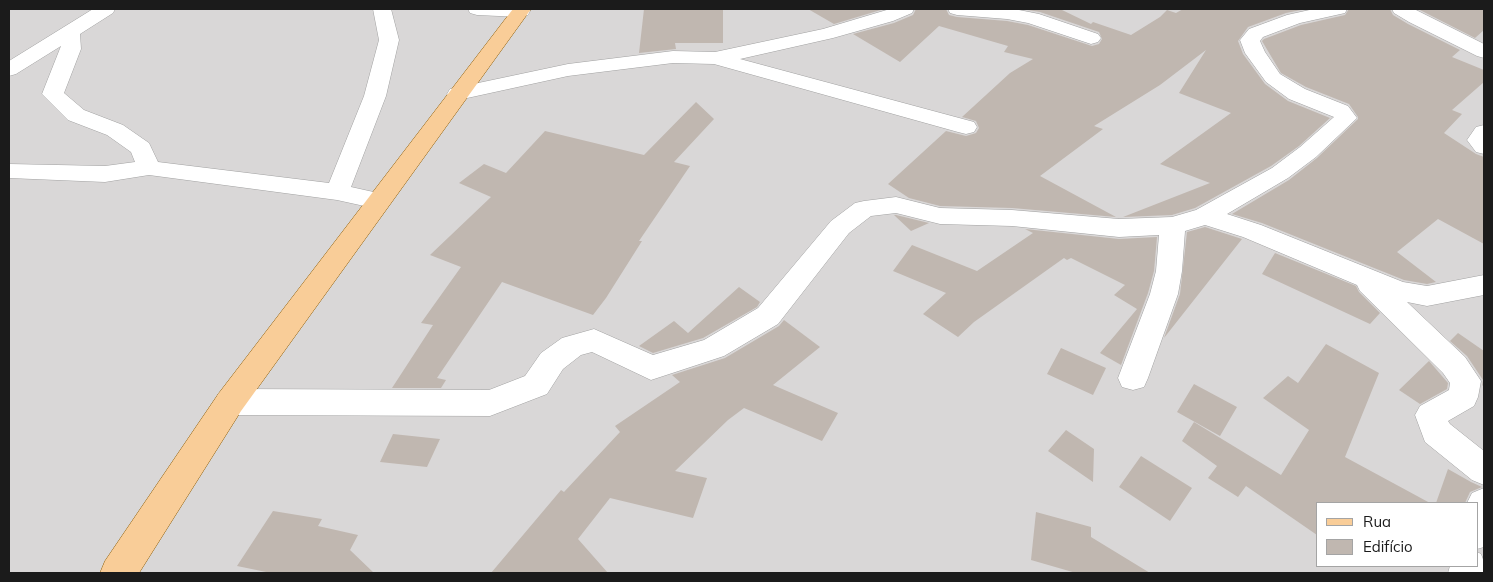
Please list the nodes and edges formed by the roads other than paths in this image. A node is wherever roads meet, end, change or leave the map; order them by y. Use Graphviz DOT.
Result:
graph roads {
  1 [pos="106,9"];
  2 [pos="382,9"];
  3 [pos="477,9"];
  4 [pos="905,9"];
  5 [pos="957,9"];
  6 [pos="1338,9"];
  7 [pos="1401,9"];
  8 [pos="522,10"];
  9 [pos="70,31"];
  10 [pos="1091,38"];
  11 [pos="1483,49"];
  12 [pos="715,58"];
  13 [pos="9,70"];
  14 [pos="458,94"];
  15 [pos="966,127"];
  16 [pos="1484,132"];
  17 [pos="1484,147"];
  18 [pos="149,168"];
  19 [pos="9,171"];
  20 [pos="337,192"];
  21 [pos="378,201"];
  22 [pos="1205,216"];
  23 [pos="1173,226"];
  24 [pos="1364,278"];
  25 [pos="1484,285"];
  26 [pos="1133,378"];
  27 [pos="230,402"];
  28 [pos="1484,470"];
  29 [pos="1484,504"];
  30 [pos="1478,529"];
  31 [pos="118,573"];
  1 -- 9 [label="street"];
  2 -- 20 [label="street"];
  3 -- 8 [label="street"];
  4 -- 12 [label="street"];
  5 -- 10 [label="street"];
  6 -- 22 [label="street"];
  7 -- 11 [label="street"];
  8 -- 14 [label="main road"];
  9 -- 13 [label="street"];
  9 -- 18 [label="street"];
  12 -- 14 [label="street"];
  12 -- 15 [label="street"];
  14 -- 21 [label="main road"];
  16 -- 17 [label="street"];
  18 -- 19 [label="street"];
  18 -- 20 [label="street"];
  20 -- 21 [label="street"];
  21 -- 27 [label="main road"];
  22 -- 23 [label="street"];
  22 -- 24 [label="street"];
  23 -- 26 [label="street"];
  23 -- 27 [label="street"];
  24 -- 25 [label="street"];
  24 -- 28 [label="street"];
  27 -- 31 [label="main road"];
  29 -- 30 [label="street"];
}
